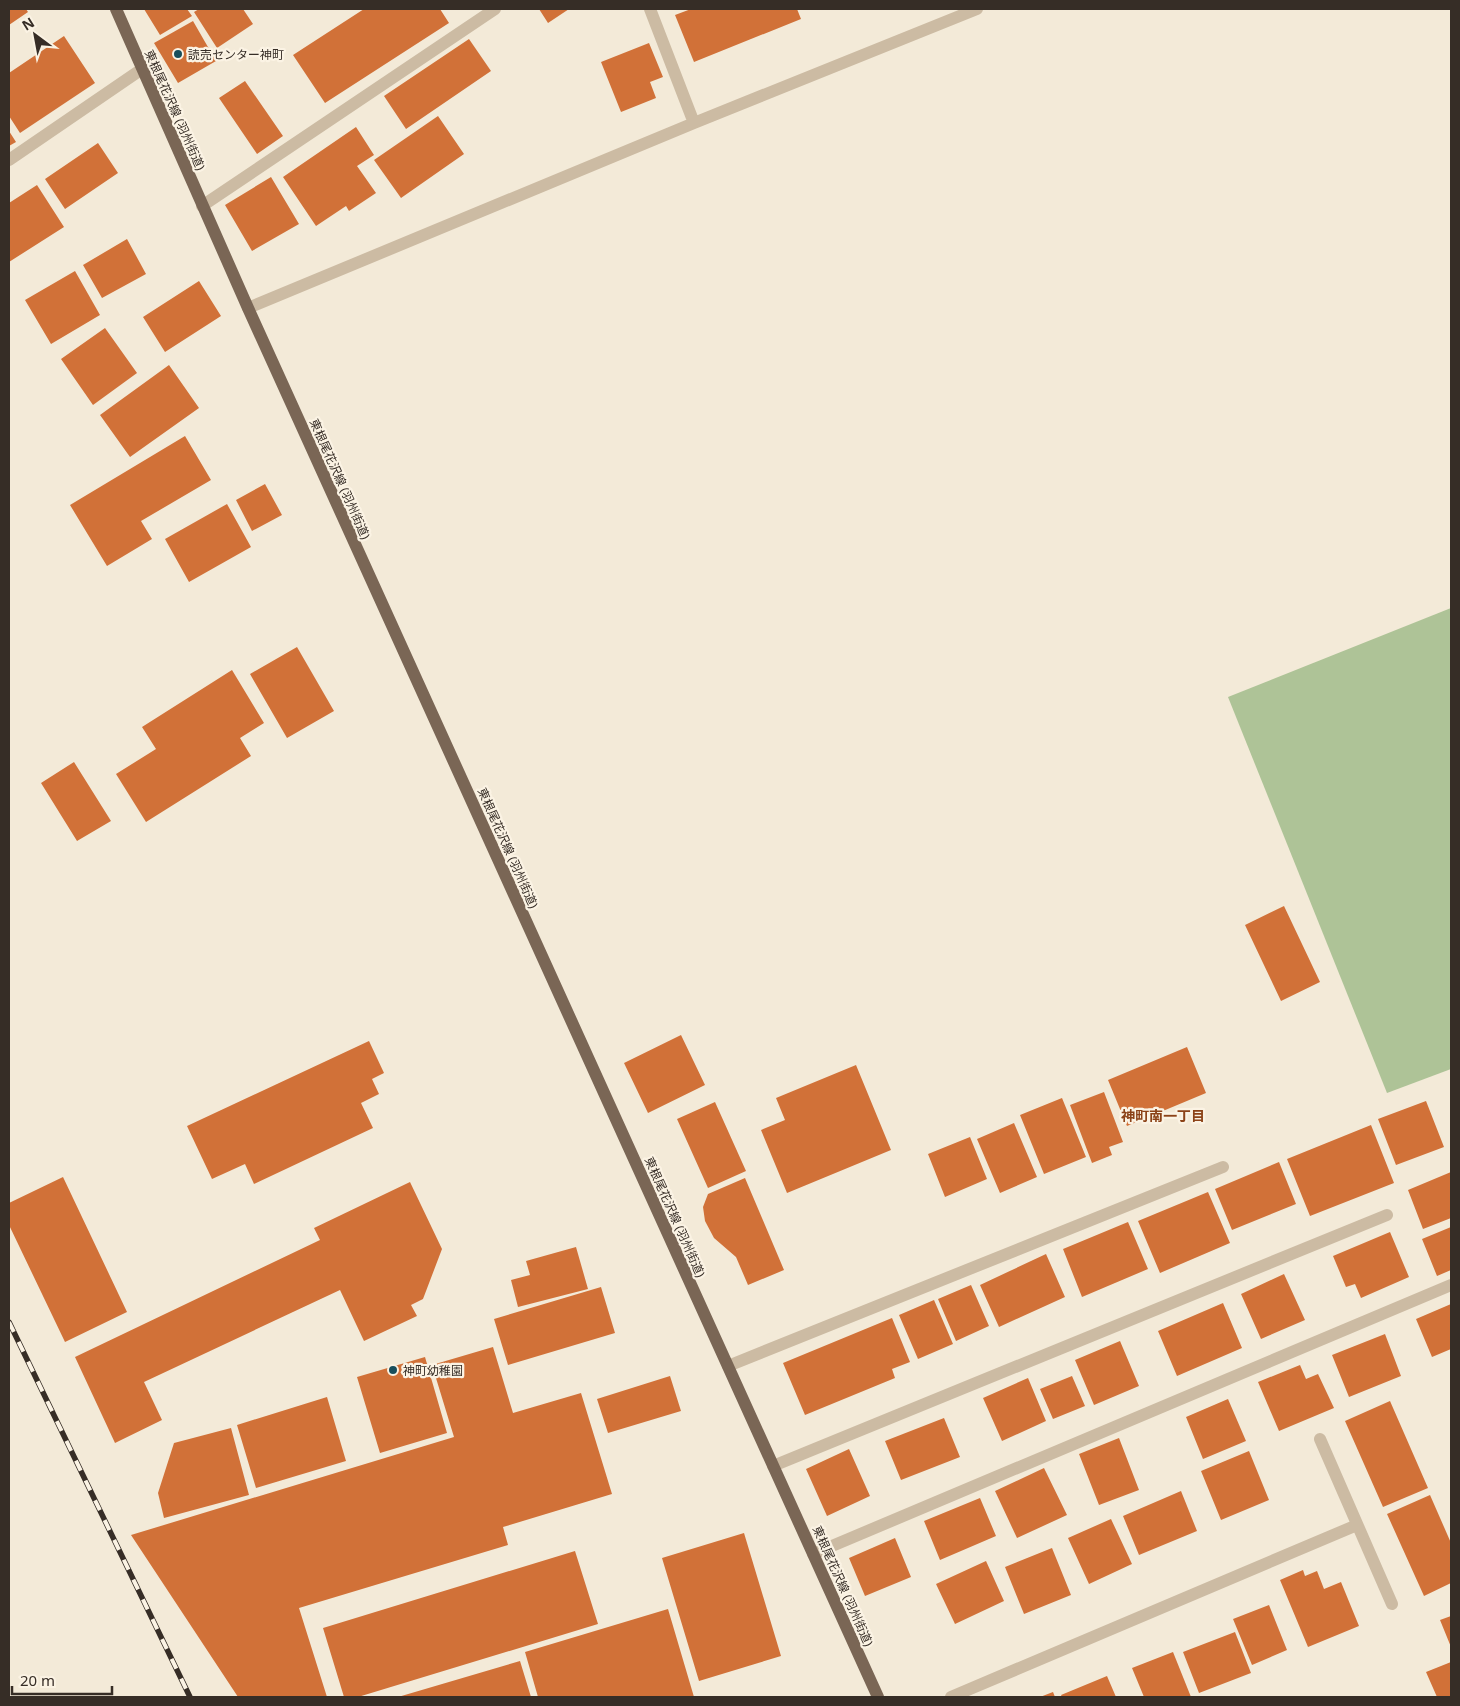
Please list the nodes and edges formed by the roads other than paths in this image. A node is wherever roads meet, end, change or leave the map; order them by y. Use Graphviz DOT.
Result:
graph roads {
  1 [pos="116,9"];
  2 [pos="495,9"];
  3 [pos="650,9"];
  4 [pos="977,9"];
  5 [pos="142,69"];
  6 [pos="694,123"];
  7 [pos="9,160"];
  8 [pos="202,206"];
  9 [pos="248,308"];
  10 [pos="1223,1167"];
  11 [pos="1387,1215"];
  12 [pos="1451,1285"];
  13 [pos="728,1366"];
  14 [pos="1320,1439"];
  15 [pos="773,1466"];
  16 [pos="1357,1525"];
  17 [pos="813,1554"];
  18 [pos="1392,1604"];
  19 [pos="878,1697"];
  20 [pos="951,1697"];
  1 -- 5 [label="main road, 東根尾花沢線 (羽州街道)"];
  2 -- 8 [label="lane"];
  3 -- 6 [label="lane"];
  4 -- 6 [label="lane"];
  5 -- 7 [label="lane"];
  5 -- 8 [label="main road, 東根尾花沢線 (羽州街道)"];
  6 -- 9 [label="lane"];
  8 -- 9 [label="main road, 東根尾花沢線 (羽州街道)"];
  9 -- 13 [label="main road, 東根尾花沢線 (羽州街道)"];
  10 -- 13 [label="lane"];
  11 -- 15 [label="lane"];
  12 -- 17 [label="lane"];
  13 -- 15 [label="main road, 東根尾花沢線 (羽州街道)"];
  14 -- 16 [label="lane"];
  15 -- 17 [label="main road, 東根尾花沢線 (羽州街道)"];
  16 -- 18 [label="lane"];
  16 -- 20 [label="lane"];
  17 -- 19 [label="main road, 東根尾花沢線 (羽州街道)"];
}
